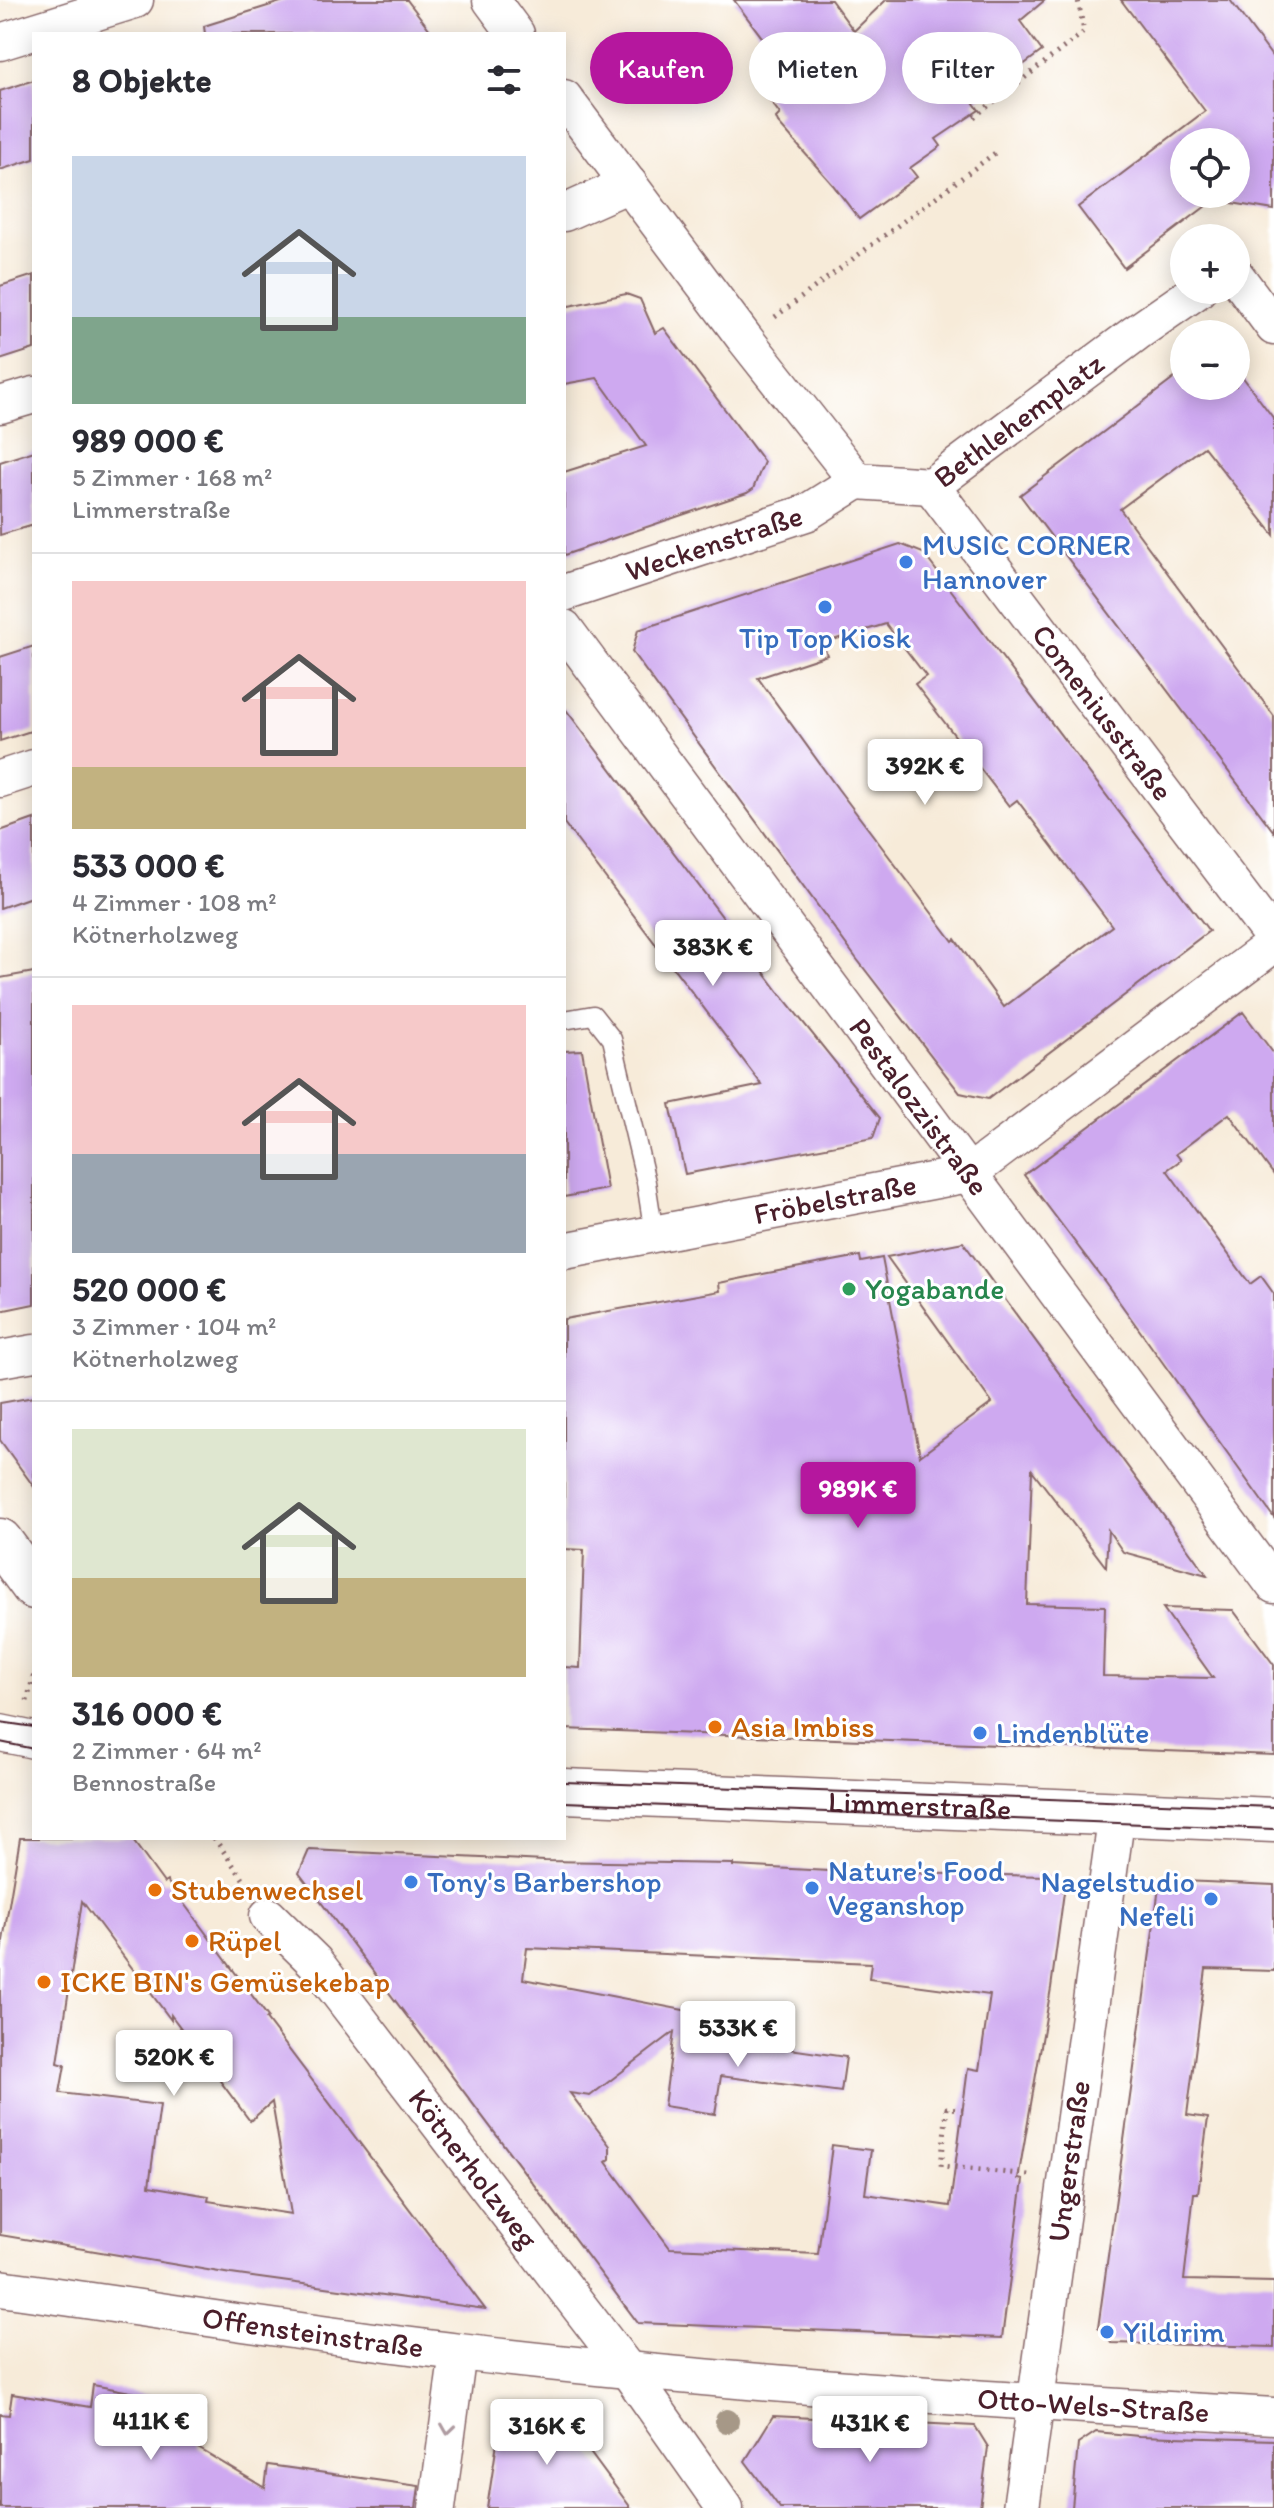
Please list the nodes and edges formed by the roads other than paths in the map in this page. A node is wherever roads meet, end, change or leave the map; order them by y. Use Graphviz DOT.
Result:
graph roads {
  1 [pos="135,0"];
  2 [pos="491,0"];
  3 [pos="32,32"];
  4 [pos="32,32"];
  5 [pos="515,32"];
  6 [pos="0,42"];
  7 [pos="566,101"];
  8 [pos="629,184"];
  9 [pos="566,212"];
  10 [pos="1250,295"];
  11 [pos="1178,304"];
  12 [pos="1274,327"];
  13 [pos="32,396"];
  14 [pos="0,405"];
  15 [pos="857,481"];
  16 [pos="931,486"];
  17 [pos="566,592"];
  18 [pos="566,631"];
  19 [pos="32,769"];
  20 [pos="0,779"];
  21 [pos="1274,942"];
  22 [pos="566,1020"];
  23 [pos="968,1174"];
  24 [pos="654,1234"];
  25 [pos="566,1251"];
  26 [pos="32,1353"];
  27 [pos="0,1359"];
  28 [pos="0,1541"];
  29 [pos="32,1584"];
  30 [pos="1274,1585"];
  31 [pos="566,1791"];
  32 [pos="1117,1813"];
  33 [pos="1274,1820"];
  34 [pos="268,1916"];
  35 [pos="0,2288"];
  36 [pos="458,2352"];
  37 [pos="627,2369"];
  38 [pos="1033,2403"];
  39 [pos="1274,2416"];
  40 [pos="437,2508"];
  41 [pos="725,2508"];
  42 [pos="1021,2508"];
  1 -- 4 [label="street"];
  2 -- 5 [label="street"];
  3 -- 6 [label="street"];
  7 -- 8 [label="street"];
  8 -- 9 [label="street"];
  8 -- 15 [label="street"];
  10 -- 12 [label="street"];
  11 -- 16 [label="street, Bethlehemplatz"];
  13 -- 14 [label="street"];
  15 -- 16 [label="street, Bethlehemplatz"];
  15 -- 17 [label="street, Weckenstraße"];
  16 -- 21 [label="street, Comeniusstraße"];
  18 -- 23 [label="street, Pestalozzistraße"];
  19 -- 20 [label="street"];
  21 -- 23 [label="street, Fröbelstraße"];
  22 -- 24 [label="lane"];
  23 -- 24 [label="street, Fröbelstraße"];
  23 -- 30 [label="street, Pestalozzistraße"];
  24 -- 25 [label="street, Fröbelstraße"];
  26 -- 27 [label="street"];
  28 -- 29 [label="street"];
  31 -- 32 [label="street, Limmerstraße"];
  32 -- 33 [label="street, Limmerstraße"];
  32 -- 38 [label="street, Ungerstraße"];
  34 -- 37 [label="street, Kötnerholzweg"];
  35 -- 36 [label="street, Offensteinstraße"];
  36 -- 37 [label="street, Offensteinstraße"];
  36 -- 40 [label="street, one-way"];
  37 -- 38 [label="street, Otto-Wels-Straße"];
  37 -- 41 [label="street, Kötnerholzweg"];
  38 -- 39 [label="street, Otto-Wels-Straße"];
  38 -- 42 [label="street, Ungerstraße"];
}
